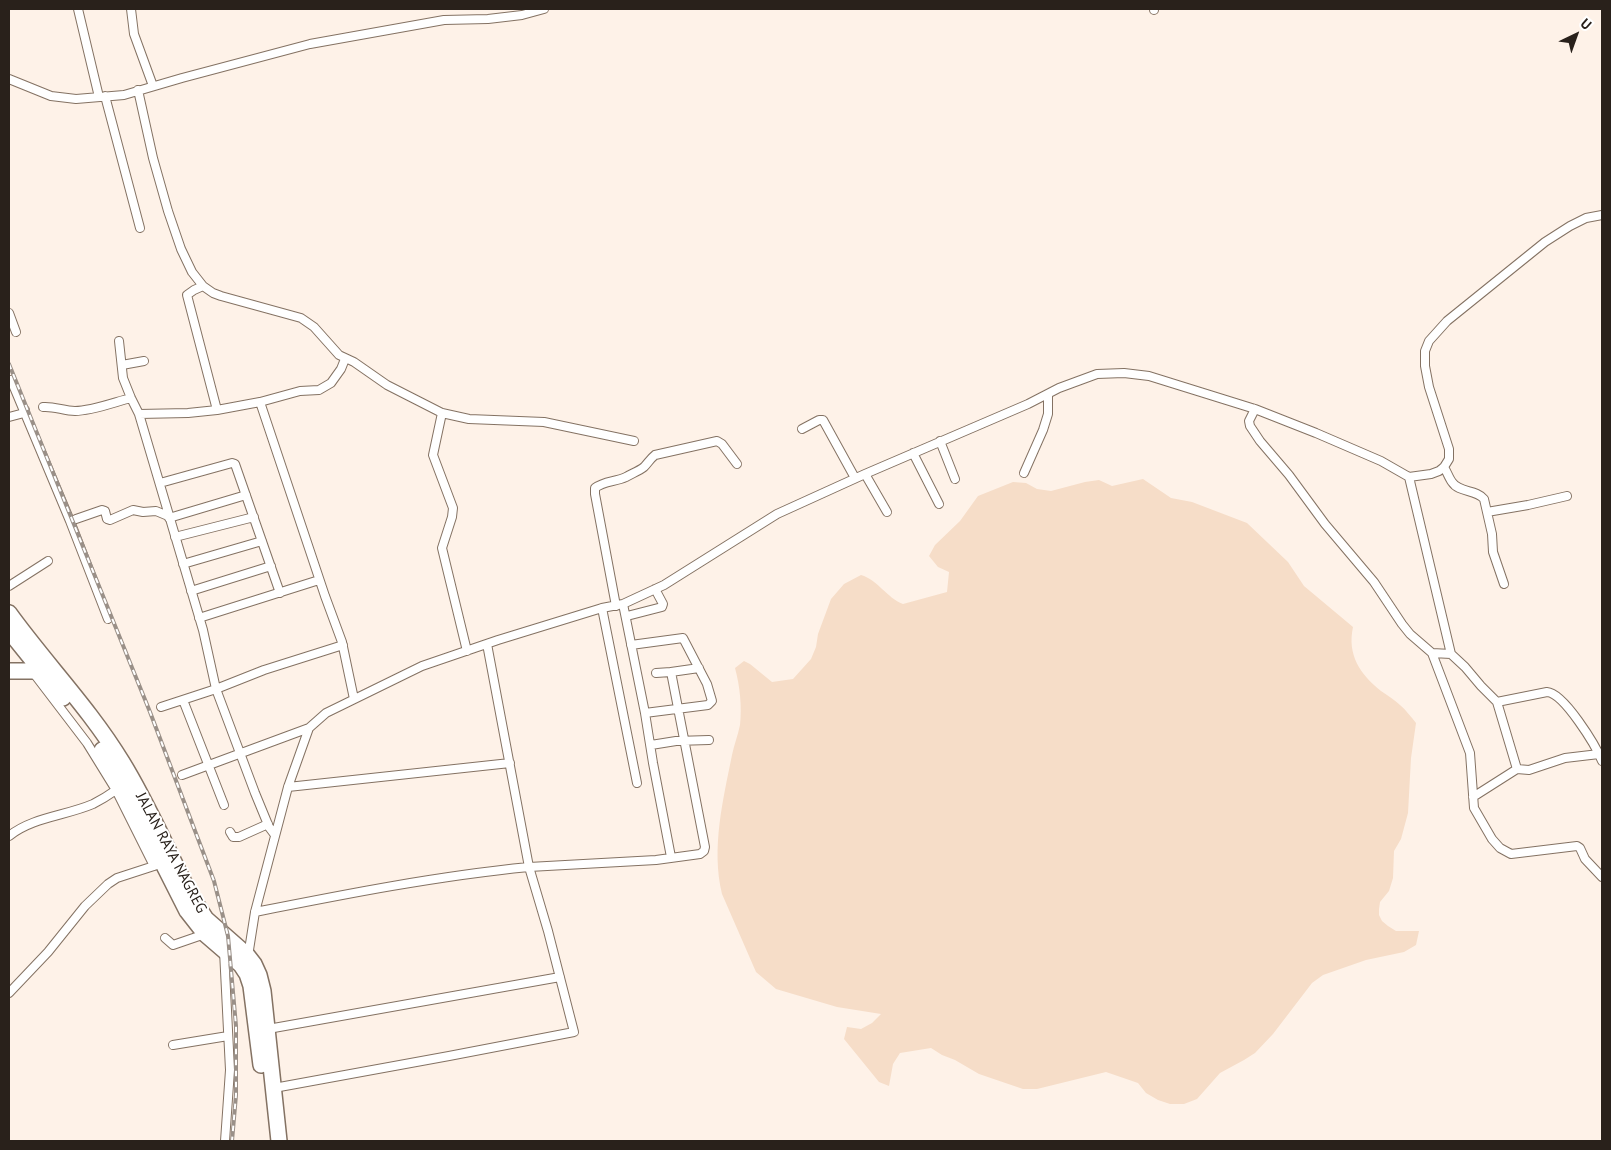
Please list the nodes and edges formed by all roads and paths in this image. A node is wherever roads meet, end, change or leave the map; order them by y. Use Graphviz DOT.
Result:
graph roads {
  1 [pos="78,9"];
  2 [pos="130,9"];
  3 [pos="544,9"];
  4 [pos="9,79"];
  5 [pos="152,86"];
  6 [pos="138,90"];
  7 [pos="102,96"];
  8 [pos="1602,215"];
  9 [pos="140,228"];
  10 [pos="203,286"];
  11 [pos="9,313"];
  12 [pos="16,332"];
  13 [pos="119,341"];
  14 [pos="345,358"];
  15 [pos="144,361"];
  16 [pos="122,366"];
  17 [pos="11,380"];
  18 [pos="1048,394"];
  19 [pos="131,398"];
  20 [pos="260,402"];
  21 [pos="43,407"];
  22 [pos="1255,409"];
  23 [pos="217,410"];
  24 [pos="24,411"];
  25 [pos="442,413"];
  26 [pos="138,414"];
  27 [pos="9,416"];
  28 [pos="802,430"];
  29 [pos="634,441"];
  30 [pos="940,441"];
  31 [pos="914,453"];
  32 [pos="737,464"];
  33 [pos="1444,467"];
  34 [pos="1024,473"];
  35 [pos="865,474"];
  36 [pos="1409,477"];
  37 [pos="855,478"];
  38 [pos="955,479"];
  39 [pos="160,483"];
  40 [pos="246,495"];
  41 [pos="1567,496"];
  42 [pos="939,504"];
  43 [pos="887,512"];
  44 [pos="1487,512"];
  45 [pos="169,517"];
  46 [pos="254,517"];
  47 [pos="72,520"];
  48 [pos="175,537"];
  49 [pos="262,540"];
  50 [pos="48,561"];
  51 [pos="183,564"];
  52 [pos="271,566"];
  53 [pos="319,580"];
  54 [pos="1504,584"];
  55 [pos="9,586"];
  56 [pos="655,589"];
  57 [pos="191,591"];
  58 [pos="280,593"];
  59 [pos="620,605"];
  60 [pos="602,608"];
  61 [pos="9,613"];
  62 [pos="627,616"];
  63 [pos="199,618"];
  64 [pos="108,620"];
  65 [pos="9,631"];
  66 [pos="487,644"];
  67 [pos="631,644"];
  68 [pos="343,645"];
  69 [pos="466,651"];
  70 [pos="1432,652"];
  71 [pos="1451,654"];
  72 [pos="699,668"];
  73 [pos="9,671"];
  74 [pos="36,671"];
  75 [pos="670,672"];
  76 [pos="656,673"];
  77 [pos="216,689"];
  78 [pos="183,700"];
  79 [pos="354,700"];
  80 [pos="1497,702"];
  81 [pos="161,707"];
  82 [pos="679,710"];
  83 [pos="645,713"];
  84 [pos="309,728"];
  85 [pos="709,740"];
  86 [pos="684,741"];
  87 [pos="651,746"];
  88 [pos="240,754"];
  89 [pos="1601,758"];
  90 [pos="510,763"];
  91 [pos="208,765"];
  92 [pos="1517,769"];
  93 [pos="182,775"];
  94 [pos="637,783"];
  95 [pos="288,787"];
  96 [pos="116,790"];
  97 [pos="1473,797"];
  98 [pos="224,806"];
  99 [pos="268,824"];
  100 [pos="230,832"];
  101 [pos="275,835"];
  102 [pos="9,836"];
  103 [pos="671,857"];
  104 [pos="158,864"];
  105 [pos="529,867"];
  106 [pos="1602,877"];
  107 [pos="255,912"];
  108 [pos="205,934"];
  109 [pos="165,938"];
  110 [pos="224,949"];
  111 [pos="244,960"];
  112 [pos="560,976"];
  113 [pos="9,993"];
  114 [pos="268,1029"];
  115 [pos="228,1036"];
  116 [pos="174,1045"];
  117 [pos="274,1088"];
  118 [pos="225,1141"];
  119 [pos="269,1141"];
  120 [pos="279,1141"];
  1 -- 7 [label="street"];
  2 -- 5 [label="street"];
  3 -- 5 [label="street"];
  4 -- 7 [label="street"];
  5 -- 6 [label="street"];
  6 -- 7 [label="street"];
  6 -- 10 [label="street"];
  7 -- 9 [label="street"];
  8 -- 33 [label="street"];
  10 -- 14 [label="street"];
  10 -- 23 [label="street"];
  11 -- 12 [label="street"];
  13 -- 16 [label="street"];
  14 -- 20 [label="street"];
  14 -- 25 [label="street"];
  15 -- 16 [label="street"];
  16 -- 19 [label="street"];
  17 -- 24 [label="street"];
  18 -- 22 [label="street"];
  18 -- 30 [label="street"];
  18 -- 34 [label="street"];
  19 -- 21 [label="street"];
  19 -- 26 [label="street"];
  20 -- 23 [label="street"];
  20 -- 53 [label="street"];
  22 -- 36 [label="street"];
  22 -- 70 [label="street"];
  23 -- 26 [label="street"];
  24 -- 27 [label="street"];
  24 -- 47 [label="street"];
  25 -- 29 [label="street"];
  25 -- 69 [label="street"];
  26 -- 39 [label="street"];
  28 -- 37 [label="street"];
  30 -- 31 [label="street"];
  30 -- 38 [label="street"];
  31 -- 35 [label="street"];
  31 -- 42 [label="street"];
  32 -- 59 [label="street"];
  33 -- 36 [label="street"];
  33 -- 44 [label="street"];
  35 -- 37 [label="street"];
  35 -- 43 [label="street"];
  36 -- 71 [label="street"];
  37 -- 56 [label="street"];
  39 -- 40 [label="street"];
  39 -- 45 [label="street"];
  40 -- 45 [label="street"];
  40 -- 46 [label="street"];
  41 -- 44 [label="street"];
  44 -- 54 [label="street"];
  45 -- 47 [label="street"];
  45 -- 48 [label="street"];
  46 -- 48 [label="street"];
  46 -- 49 [label="street"];
  47 -- 64 [label="street"];
  48 -- 51 [label="street"];
  49 -- 51 [label="street"];
  49 -- 52 [label="street"];
  50 -- 55 [label="street"];
  51 -- 57 [label="street"];
  52 -- 57 [label="street"];
  52 -- 58 [label="street"];
  53 -- 58 [label="street"];
  53 -- 68 [label="street"];
  56 -- 59 [label="street"];
  56 -- 62 [label="street"];
  57 -- 63 [label="street"];
  58 -- 63 [label="street"];
  59 -- 60 [label="street"];
  59 -- 62 [label="street"];
  60 -- 66 [label="street"];
  60 -- 94 [label="street"];
  61 -- 111 [label="highway, JALAN RAYA NAGREG"];
  62 -- 67 [label="street"];
  63 -- 77 [label="street"];
  65 -- 74 [label="highway, JALAN RAYA NAGREG"];
  66 -- 69 [label="street"];
  66 -- 90 [label="street"];
  67 -- 72 [label="street"];
  67 -- 83 [label="street"];
  68 -- 77 [label="street"];
  68 -- 79 [label="street"];
  69 -- 79 [label="street"];
  70 -- 71 [label="street"];
  70 -- 97 [label="street"];
  71 -- 80 [label="street"];
  72 -- 75 [label="street"];
  72 -- 82 [label="street"];
  73 -- 74 [label="highway"];
  74 -- 96 [label="street"];
  74 -- 104 [label="highway, JALAN RAYA NAGREG"];
  75 -- 76 [label="street"];
  75 -- 82 [label="street"];
  77 -- 78 [label="street"];
  77 -- 88 [label="street"];
  78 -- 81 [label="street"];
  78 -- 91 [label="street"];
  79 -- 84 [label="street"];
  80 -- 89 [label="street"];
  80 -- 92 [label="street"];
  82 -- 83 [label="street"];
  82 -- 86 [label="street"];
  83 -- 87 [label="street"];
  84 -- 88 [label="street"];
  84 -- 95 [label="street"];
  85 -- 86 [label="street"];
  86 -- 87 [label="street"];
  86 -- 103 [label="street"];
  87 -- 103 [label="street"];
  88 -- 91 [label="street"];
  88 -- 99 [label="street"];
  89 -- 92 [label="street"];
  90 -- 95 [label="street"];
  90 -- 105 [label="street"];
  91 -- 93 [label="street"];
  91 -- 98 [label="street"];
  92 -- 97 [label="street"];
  95 -- 101 [label="street"];
  96 -- 102 [label="street"];
  96 -- 104 [label="street"];
  97 -- 106 [label="street"];
  99 -- 100 [label="street"];
  99 -- 101 [label="street"];
  101 -- 107 [label="street"];
  103 -- 105 [label="street"];
  104 -- 108 [label="highway, JALAN RAYA NAGREG"];
  104 -- 113 [label="street"];
  105 -- 107 [label="street"];
  105 -- 112 [label="street"];
  107 -- 111 [label="street"];
  108 -- 109 [label="street"];
  108 -- 110 [label="highway, JALAN RAYA NAGREG"];
  110 -- 111 [label="highway, JALAN RAYA NAGREG"];
  110 -- 115 [label="street"];
  111 -- 114 [label="highway, JALAN RAYA NAGREG"];
  111 -- 119 [label="highway, JALAN RAYA NAGREG"];
  112 -- 114 [label="street"];
  112 -- 117 [label="street"];
  114 -- 117 [label="highway, JALAN RAYA NAGREG"];
  115 -- 116 [label="street"];
  115 -- 118 [label="street"];
  117 -- 120 [label="highway, JALAN RAYA NAGREG"];
}
